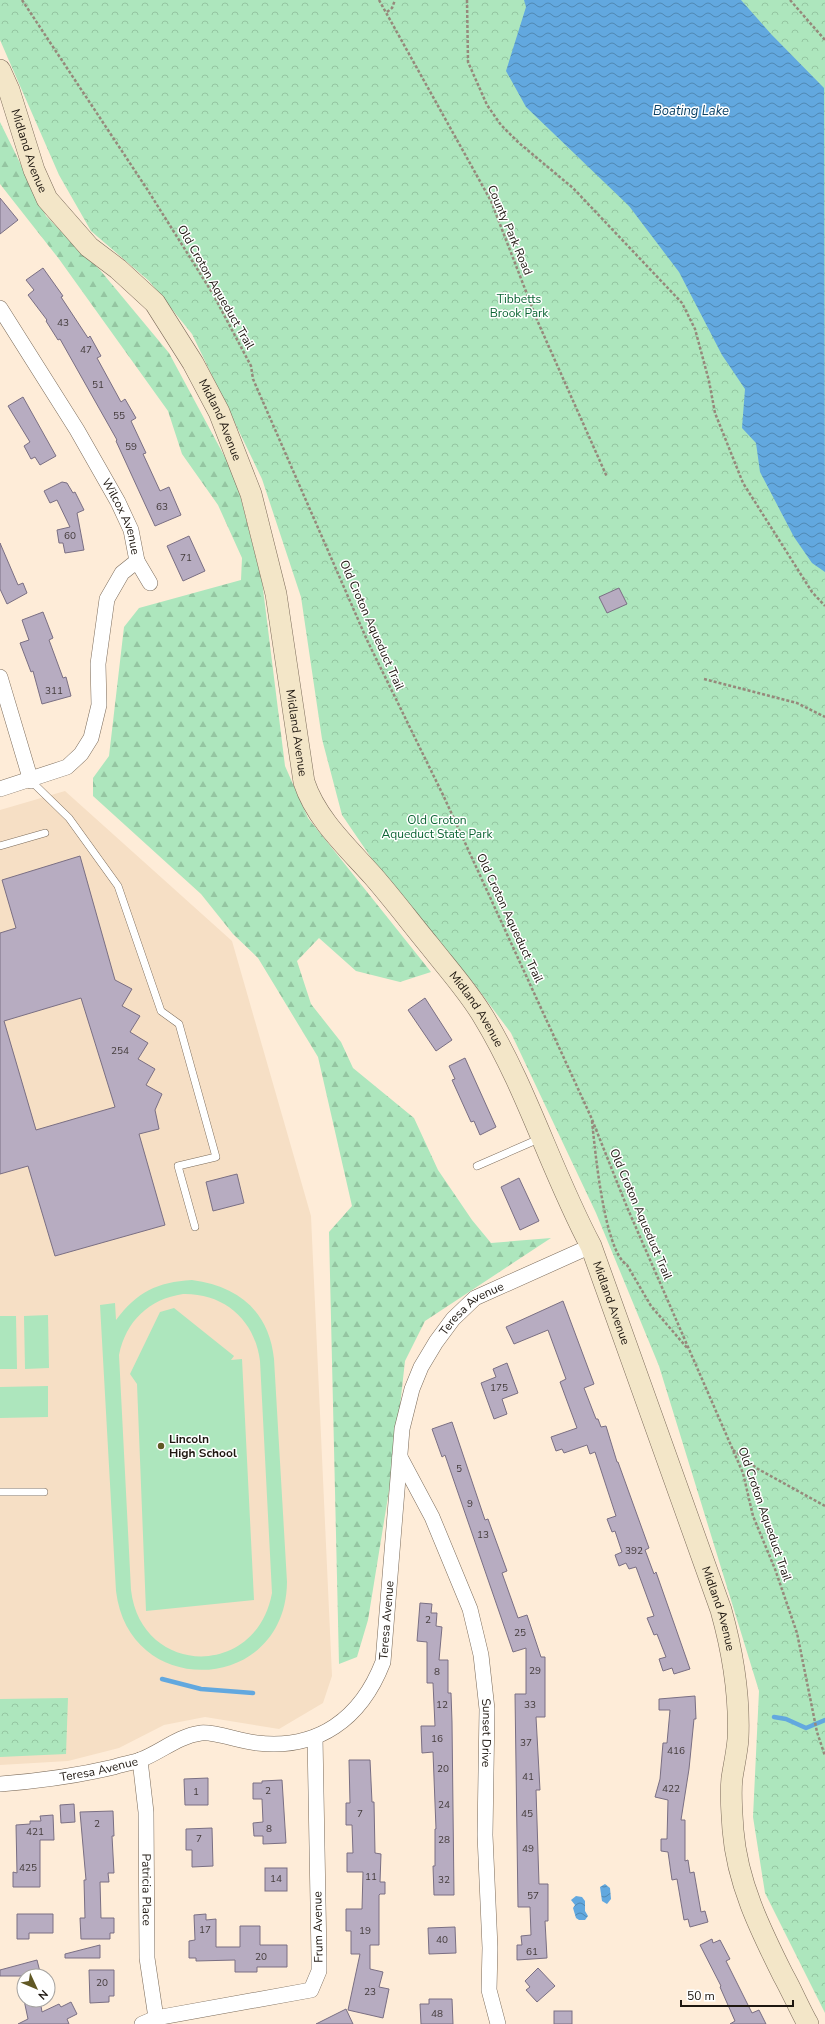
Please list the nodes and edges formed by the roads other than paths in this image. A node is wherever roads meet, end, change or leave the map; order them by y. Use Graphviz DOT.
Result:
graph roads {
  1 [pos="0,70"];
  2 [pos="0,308"];
  3 [pos="137,561"];
  4 [pos="150,583"];
  5 [pos="0,677"];
  6 [pos="30,781"];
  7 [pos="0,789"];
  8 [pos="45,833"];
  9 [pos="0,846"];
  10 [pos="541,1138"];
  11 [pos="477,1166"];
  12 [pos="195,1227"];
  13 [pos="591,1246"];
  14 [pos="400,1457"];
  15 [pos="0,1492"];
  16 [pos="44,1492"];
  17 [pos="315,1737"];
  18 [pos="140,1760"];
  19 [pos="0,1784"];
  20 [pos="156,2018"];
  21 [pos="142,2024"];
  22 [pos="498,2024"];
  23 [pos="808,2024"];
  1 -- 10 [label="street, Midland Avenue"];
  2 -- 3 [label="street, Wilcox Avenue"];
  3 -- 4 [label="street"];
  3 -- 6 [label="street, Wilcox Avenue"];
  5 -- 6 [label="street"];
  6 -- 7 [label="street, Wilcox Avenue"];
  6 -- 12 [label="lane"];
  8 -- 9 [label="lane"];
  10 -- 11 [label="lane"];
  10 -- 13 [label="street, Midland Avenue"];
  13 -- 14 [label="street, Teresa Avenue"];
  13 -- 23 [label="street, Midland Avenue"];
  14 -- 17 [label="street, Teresa Avenue"];
  14 -- 22 [label="street, Sunset Drive"];
  15 -- 16 [label="lane"];
  17 -- 18 [label="street, Teresa Avenue"];
  17 -- 20 [label="street, Frum Avenue"];
  18 -- 19 [label="street, Teresa Avenue"];
  18 -- 20 [label="street, Patricia Place"];
  20 -- 21 [label="street, Frum Avenue"];
}
